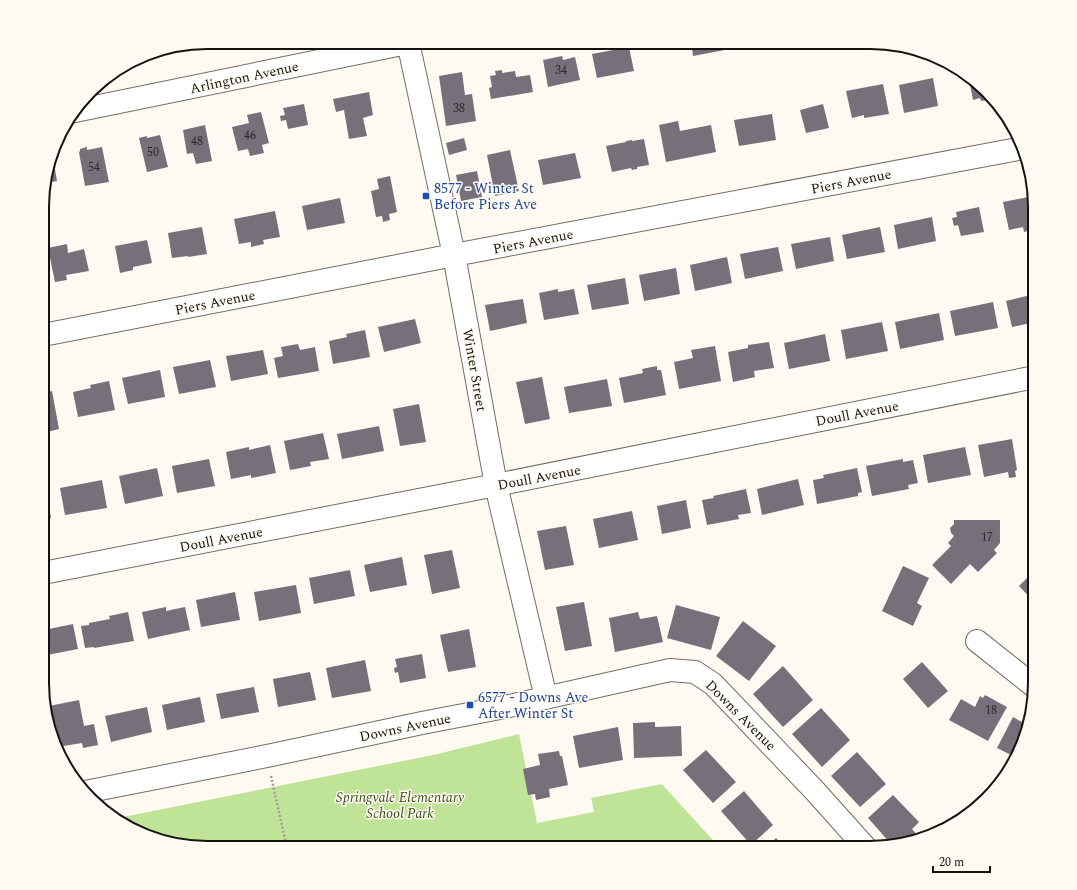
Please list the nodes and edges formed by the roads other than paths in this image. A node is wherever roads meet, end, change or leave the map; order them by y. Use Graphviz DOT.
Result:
graph roads {
  1 [pos="375,49"];
  2 [pos="410,49"];
  3 [pos="83,109"];
  4 [pos="1017,149"];
  5 [pos="454,255"];
  6 [pos="49,334"];
  7 [pos="1028,378"];
  8 [pos="496,485"];
  9 [pos="49,572"];
  10 [pos="977,641"];
  11 [pos="1028,681"];
  12 [pos="546,698"];
  13 [pos="91,791"];
  14 [pos="860,841"];
  1 -- 3 [label="street, Arlington Avenue"];
  2 -- 5 [label="street, Winter Street"];
  4 -- 5 [label="street, Piers Avenue"];
  5 -- 6 [label="street, Piers Avenue"];
  5 -- 8 [label="street, Winter Street"];
  7 -- 8 [label="street, Doull Avenue"];
  8 -- 9 [label="street, Doull Avenue"];
  8 -- 12 [label="street, Winter Street"];
  10 -- 11 [label="street"];
  12 -- 13 [label="street, Downs Avenue"];
  12 -- 14 [label="street, Downs Avenue"];
}
